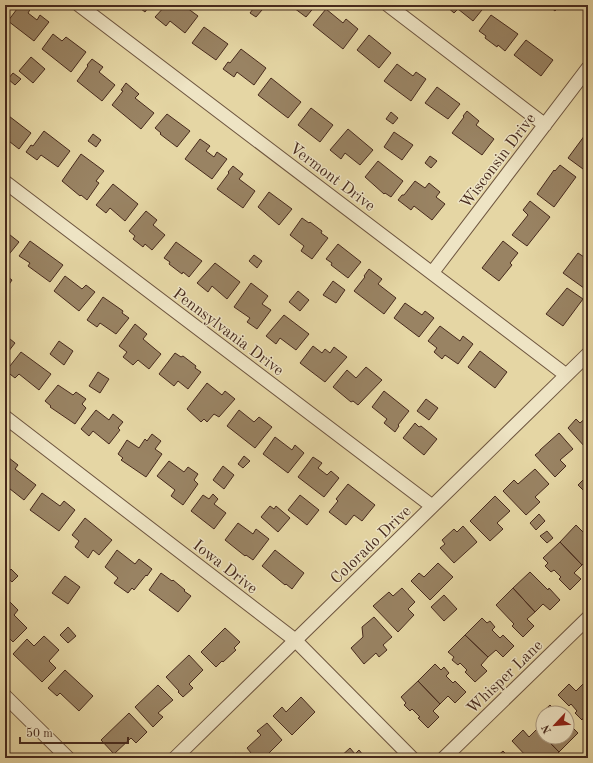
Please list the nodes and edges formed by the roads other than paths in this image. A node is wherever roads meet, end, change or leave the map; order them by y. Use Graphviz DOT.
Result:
graph roads {
  1 [pos="79,5"];
  2 [pos="388,5"];
  3 [pos="588,68"];
  4 [pos="545,125"];
  5 [pos="5,182"];
  6 [pos="432,273"];
  7 [pos="588,354"];
  8 [pos="566,375"];
  9 [pos="5,417"];
  10 [pos="432,506"];
  11 [pos="588,618"];
  12 [pos="295,640"];
  13 [pos="5,696"];
  14 [pos="68,758"];
  15 [pos="175,758"];
  16 [pos="412,758"];
  17 [pos="444,758"];
  1 -- 6 [label="street, Vermont Drive"];
  2 -- 4 [label="street"];
  3 -- 4 [label="street, Wisconsin Drive"];
  4 -- 6 [label="street, Wisconsin Drive"];
  5 -- 10 [label="street, Pennsylvania Drive"];
  6 -- 8 [label="street, Vermont Drive"];
  7 -- 8 [label="street, Colorado Drive"];
  8 -- 10 [label="street, Colorado Drive"];
  9 -- 12 [label="street, Iowa Drive"];
  10 -- 12 [label="street, Colorado Drive"];
  11 -- 17 [label="street, Whisper Lane"];
  12 -- 15 [label="street, Colorado Drive"];
  12 -- 16 [label="street, Iowa Drive"];
  13 -- 14 [label="street"];
}
